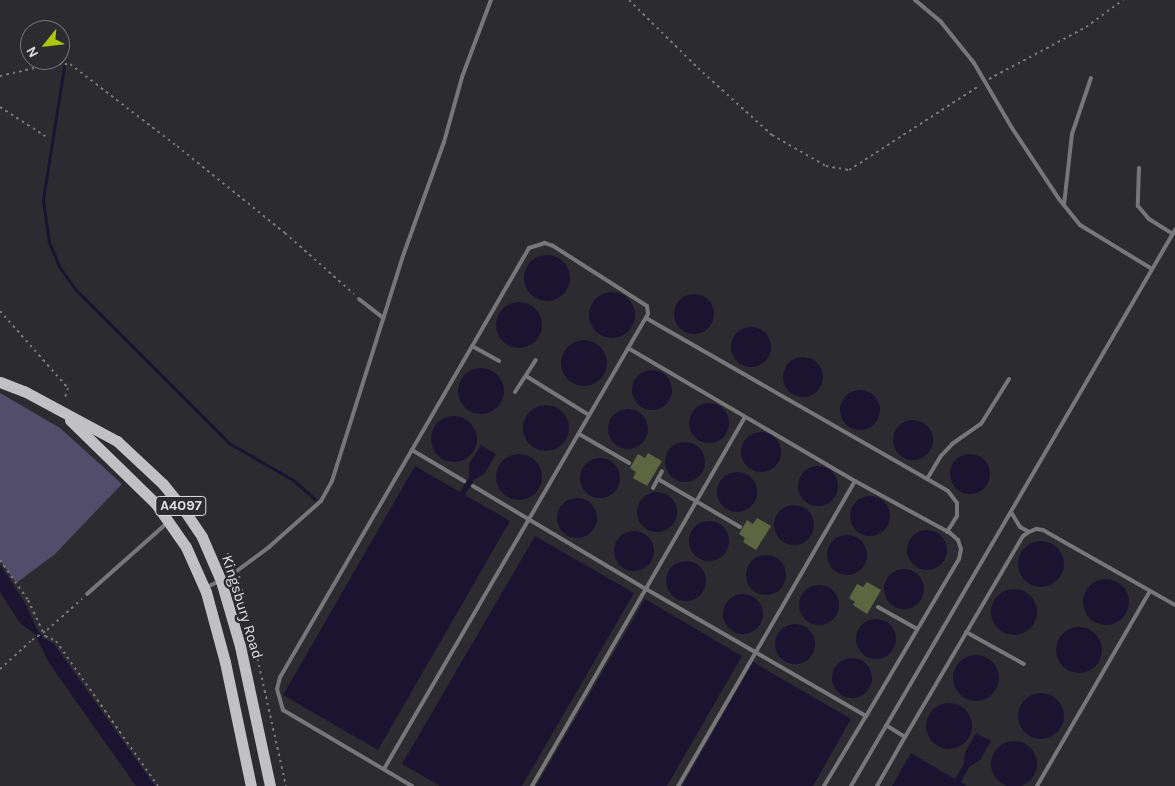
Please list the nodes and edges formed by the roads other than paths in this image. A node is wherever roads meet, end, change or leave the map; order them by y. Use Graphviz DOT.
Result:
graph roads {
  1 [pos="490,0"];
  2 [pos="915,0"];
  3 [pos="1091,78"];
  4 [pos="1139,168"];
  5 [pos="1064,205"];
  6 [pos="1174,232"];
  7 [pos="1152,269"];
  8 [pos="359,299"];
  9 [pos="383,318"];
  10 [pos="646,318"];
  11 [pos="472,346"];
  12 [pos="628,348"];
  13 [pos="536,360"];
  14 [pos="499,361"];
  15 [pos="526,376"];
  16 [pos="1010,379"];
  17 [pos="0,382"];
  18 [pos="515,392"];
  19 [pos="62,412"];
  20 [pos="589,415"];
  21 [pos="745,416"];
  22 [pos="579,434"];
  23 [pos="412,450"];
  24 [pos="629,463"];
  25 [pos="662,471"];
  26 [pos="658,478"];
  27 [pos="927,479"];
  28 [pos="464,481"];
  29 [pos="854,481"];
  30 [pos="473,486"];
  31 [pos="652,488"];
  32 [pos="696,501"];
  33 [pos="1011,512"];
  34 [pos="529,520"];
  35 [pos="168,522"];
  36 [pos="740,527"];
  37 [pos="947,532"];
  38 [pos="1029,532"];
  39 [pos="225,578"];
  40 [pos="205,589"];
  41 [pos="646,589"];
  42 [pos="1150,591"];
  43 [pos="87,594"];
  44 [pos="1175,606"];
  45 [pos="878,607"];
  46 [pos="917,629"];
  47 [pos="966,632"];
  48 [pos="756,652"];
  49 [pos="1024,664"];
  50 [pos="866,716"];
  51 [pos="886,725"];
  52 [pos="905,737"];
  53 [pos="384,769"];
  54 [pos="251,786"];
  55 [pos="270,786"];
  56 [pos="412,786"];
  57 [pos="532,786"];
  58 [pos="678,786"];
  59 [pos="824,786"];
  60 [pos="851,786"];
  61 [pos="877,786"];
  62 [pos="1037,786"];
  1 -- 9 [label="lane"];
  2 -- 5 [label="lane"];
  3 -- 5 [label="lane"];
  4 -- 6 [label="lane"];
  5 -- 7 [label="lane"];
  6 -- 7 [label="lane"];
  7 -- 33 [label="lane"];
  8 -- 9 [label="lane"];
  9 -- 39 [label="lane"];
  10 -- 11 [label="lane"];
  10 -- 12 [label="lane"];
  10 -- 27 [label="lane"];
  11 -- 14 [label="lane"];
  11 -- 23 [label="lane"];
  12 -- 20 [label="lane"];
  12 -- 21 [label="lane"];
  13 -- 15 [label="lane"];
  15 -- 18 [label="lane"];
  15 -- 20 [label="lane"];
  16 -- 27 [label="lane"];
  17 -- 19 [label="main road, Kingsbury Road / A4097"];
  19 -- 35 [label="main road, Kingsbury Road / A4097"];
  19 -- 39 [label="main road, Kingsbury Road / A4097"];
  20 -- 22 [label="lane"];
  21 -- 29 [label="lane"];
  21 -- 32 [label="lane"];
  22 -- 24 [label="lane"];
  22 -- 34 [label="lane"];
  23 -- 28 [label="lane"];
  23 -- 53 [label="lane"];
  25 -- 26 [label="lane"];
  26 -- 31 [label="lane"];
  26 -- 32 [label="lane"];
  27 -- 37 [label="lane"];
  29 -- 37 [label="lane"];
  29 -- 48 [label="lane"];
  30 -- 34 [label="lane"];
  32 -- 36 [label="lane"];
  32 -- 41 [label="lane"];
  33 -- 38 [label="lane"];
  33 -- 51 [label="lane"];
  34 -- 41 [label="lane"];
  34 -- 53 [label="lane"];
  35 -- 40 [label="main road, Kingsbury Road / A4097"];
  35 -- 43 [label="lane"];
  37 -- 46 [label="lane"];
  38 -- 42 [label="lane"];
  38 -- 47 [label="lane"];
  39 -- 40 [label="lane"];
  39 -- 55 [label="main road, Kingsbury Road / A4097"];
  40 -- 54 [label="main road, Kingsbury Road / A4097"];
  41 -- 48 [label="lane"];
  41 -- 57 [label="lane"];
  42 -- 44 [label="lane"];
  42 -- 62 [label="lane"];
  45 -- 46 [label="lane"];
  46 -- 50 [label="lane"];
  47 -- 49 [label="lane"];
  47 -- 52 [label="lane"];
  48 -- 50 [label="lane"];
  48 -- 58 [label="lane"];
  50 -- 59 [label="lane"];
  51 -- 52 [label="lane"];
  51 -- 60 [label="lane"];
  52 -- 61 [label="lane"];
  53 -- 56 [label="lane"];
}
